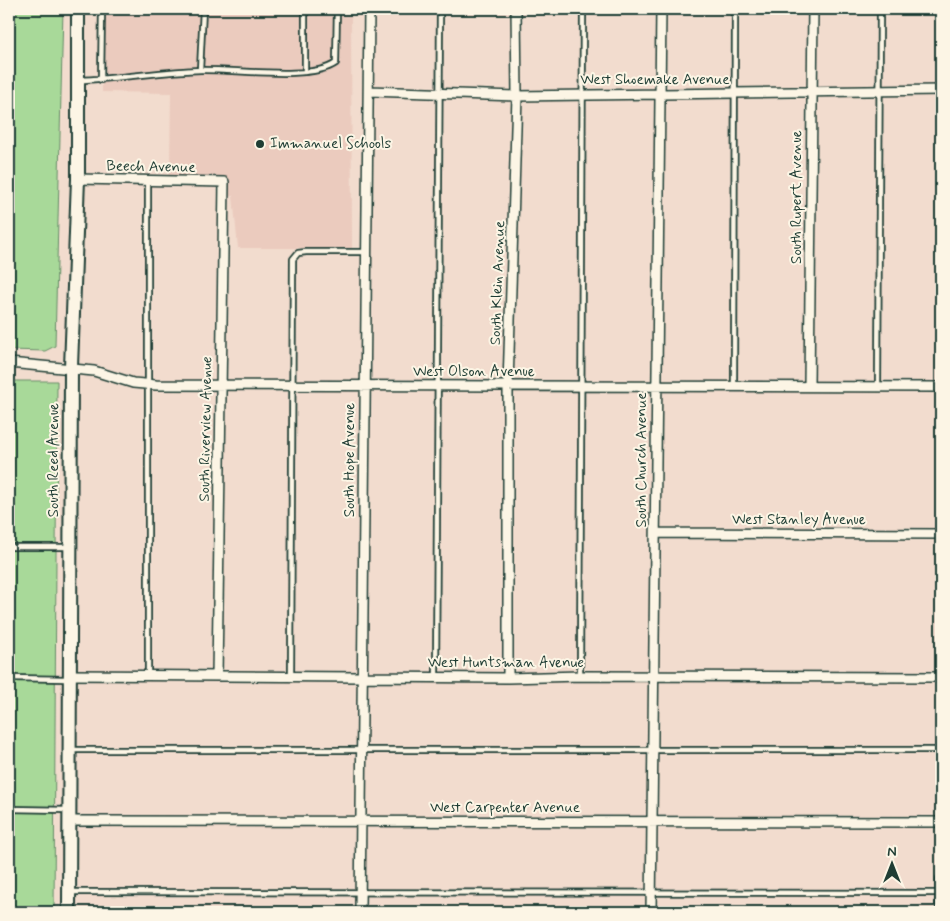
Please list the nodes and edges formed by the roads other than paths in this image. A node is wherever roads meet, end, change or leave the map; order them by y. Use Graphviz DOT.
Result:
graph roads {
  1 [pos="78,9"];
  2 [pos="102,9"];
  3 [pos="203,9"];
  4 [pos="305,9"];
  5 [pos="337,9"];
  6 [pos="369,9"];
  7 [pos="440,9"];
  8 [pos="516,9"];
  9 [pos="583,9"];
  10 [pos="661,9"];
  11 [pos="735,9"];
  12 [pos="813,9"];
  13 [pos="880,9"];
  14 [pos="200,70"];
  15 [pos="306,72"];
  16 [pos="78,80"];
  17 [pos="102,80"];
  18 [pos="941,90"];
  19 [pos="369,91"];
  20 [pos="880,92"];
  21 [pos="439,93"];
  22 [pos="734,93"];
  23 [pos="811,93"];
  24 [pos="662,94"];
  25 [pos="581,95"];
  26 [pos="518,96"];
  27 [pos="78,179"];
  28 [pos="148,181"];
  29 [pos="224,182"];
  30 [pos="366,252"];
  31 [pos="9,364"];
  32 [pos="71,368"];
  33 [pos="147,384"];
  34 [pos="220,385"];
  35 [pos="292,385"];
  36 [pos="508,385"];
  37 [pos="656,385"];
  38 [pos="364,386"];
  39 [pos="438,386"];
  40 [pos="582,386"];
  41 [pos="734,386"];
  42 [pos="809,386"];
  43 [pos="878,386"];
  44 [pos="941,387"];
  45 [pos="656,534"];
  46 [pos="941,534"];
  47 [pos="9,546"];
  48 [pos="70,547"];
  49 [pos="148,676"];
  50 [pos="218,676"];
  51 [pos="291,676"];
  52 [pos="362,676"];
  53 [pos="580,676"];
  54 [pos="654,676"];
  55 [pos="941,676"];
  56 [pos="70,677"];
  57 [pos="436,677"];
  58 [pos="9,678"];
  59 [pos="508,678"];
  60 [pos="70,750"];
  61 [pos="652,750"];
  62 [pos="941,750"];
  63 [pos="361,751"];
  64 [pos="9,809"];
  65 [pos="69,815"];
  66 [pos="360,821"];
  67 [pos="652,822"];
  68 [pos="941,822"];
  69 [pos="941,879"];
  70 [pos="69,892"];
  71 [pos="360,893"];
  72 [pos="651,893"];
  73 [pos="941,893"];
  74 [pos="69,912"];
  75 [pos="360,912"];
  76 [pos="651,912"];
  77 [pos="941,912"];
  1 -- 16 [label="street, South Reed Avenue"];
  2 -- 17 [label="lane"];
  3 -- 14 [label="lane"];
  4 -- 15 [label="lane"];
  5 -- 15 [label="lane"];
  6 -- 19 [label="street, South Hope Avenue"];
  7 -- 21 [label="lane"];
  8 -- 26 [label="street, South Klein Avenue"];
  9 -- 25 [label="lane"];
  10 -- 24 [label="street, South Church Avenue"];
  11 -- 22 [label="lane"];
  12 -- 23 [label="street, South Rupert Avenue"];
  13 -- 20 [label="lane"];
  14 -- 15 [label="lane"];
  14 -- 17 [label="lane"];
  16 -- 17 [label="lane"];
  16 -- 27 [label="street, South Reed Avenue"];
  18 -- 20 [label="street, West Shoemake Avenue"];
  19 -- 21 [label="street, West Shoemake Avenue"];
  19 -- 30 [label="street, South Hope Avenue"];
  20 -- 23 [label="street, West Shoemake Avenue"];
  20 -- 43 [label="lane"];
  21 -- 26 [label="street, West Shoemake Avenue"];
  21 -- 39 [label="lane"];
  22 -- 23 [label="street, West Shoemake Avenue"];
  22 -- 24 [label="street, West Shoemake Avenue"];
  22 -- 41 [label="lane"];
  23 -- 42 [label="street, South Rupert Avenue"];
  24 -- 25 [label="street, West Shoemake Avenue"];
  24 -- 37 [label="street, South Church Avenue"];
  25 -- 26 [label="street, West Shoemake Avenue"];
  25 -- 40 [label="lane"];
  26 -- 36 [label="street, South Klein Avenue"];
  27 -- 28 [label="street, Beech Avenue"];
  27 -- 32 [label="street, South Reed Avenue"];
  28 -- 29 [label="street, Beech Avenue"];
  28 -- 33 [label="lane"];
  29 -- 34 [label="street, South Riverview Avenue"];
  30 -- 35 [label="lane"];
  30 -- 38 [label="street, South Hope Avenue"];
  31 -- 32 [label="street, West Olson Avenue"];
  32 -- 33 [label="street, West Olson Avenue"];
  32 -- 48 [label="street, South Reed Avenue"];
  33 -- 34 [label="street, West Olson Avenue"];
  33 -- 49 [label="lane"];
  34 -- 35 [label="street, West Olson Avenue"];
  34 -- 50 [label="street, South Riverview Avenue"];
  35 -- 38 [label="street, West Olson Avenue"];
  35 -- 51 [label="lane"];
  36 -- 39 [label="street, West Olson Avenue"];
  36 -- 40 [label="street, West Olson Avenue"];
  36 -- 59 [label="street, South Klein Avenue"];
  37 -- 40 [label="street, West Olson Avenue"];
  37 -- 41 [label="street, West Olson Avenue"];
  37 -- 45 [label="street, South Church Avenue"];
  38 -- 39 [label="street, West Olson Avenue"];
  38 -- 52 [label="street, South Hope Avenue"];
  39 -- 57 [label="lane"];
  40 -- 53 [label="lane"];
  41 -- 42 [label="street, West Olson Avenue"];
  42 -- 43 [label="street, West Olson Avenue"];
  43 -- 44 [label="street, West Olson Avenue"];
  45 -- 46 [label="street, West Stanley Avenue"];
  45 -- 54 [label="street, South Church Avenue"];
  47 -- 48 [label="lane"];
  48 -- 56 [label="street, South Reed Avenue"];
  49 -- 50 [label="street, West Huntsman Avenue"];
  49 -- 56 [label="street, West Huntsman Avenue"];
  50 -- 51 [label="street, West Huntsman Avenue"];
  51 -- 52 [label="street, West Huntsman Avenue"];
  52 -- 57 [label="street, West Huntsman Avenue"];
  52 -- 63 [label="street, South Hope Avenue"];
  53 -- 54 [label="street, West Huntsman Avenue"];
  53 -- 59 [label="street, West Huntsman Avenue"];
  54 -- 55 [label="street, West Huntsman Avenue"];
  54 -- 61 [label="street, South Church Avenue"];
  56 -- 58 [label="lane"];
  56 -- 60 [label="street, South Reed Avenue"];
  57 -- 59 [label="street, West Huntsman Avenue"];
  60 -- 63 [label="lane"];
  60 -- 65 [label="street, South Reed Avenue"];
  61 -- 62 [label="lane"];
  61 -- 63 [label="lane"];
  61 -- 67 [label="street, South Church Avenue"];
  63 -- 66 [label="street, South Hope Avenue"];
  64 -- 65 [label="lane"];
  65 -- 66 [label="street, West Carpenter Avenue"];
  65 -- 70 [label="street, South Reed Avenue"];
  66 -- 67 [label="street, West Carpenter Avenue"];
  66 -- 71 [label="street, South Hope Avenue"];
  67 -- 68 [label="street, West Carpenter Avenue"];
  67 -- 72 [label="street, South Church Avenue"];
  69 -- 73 [label="street"];
  70 -- 71 [label="lane"];
  70 -- 74 [label="street, South Reed Avenue"];
  71 -- 72 [label="lane"];
  71 -- 75 [label="street, South Hope Avenue"];
  72 -- 73 [label="lane"];
  72 -- 76 [label="street, South Church Avenue"];
  73 -- 77 [label="street"];
}
